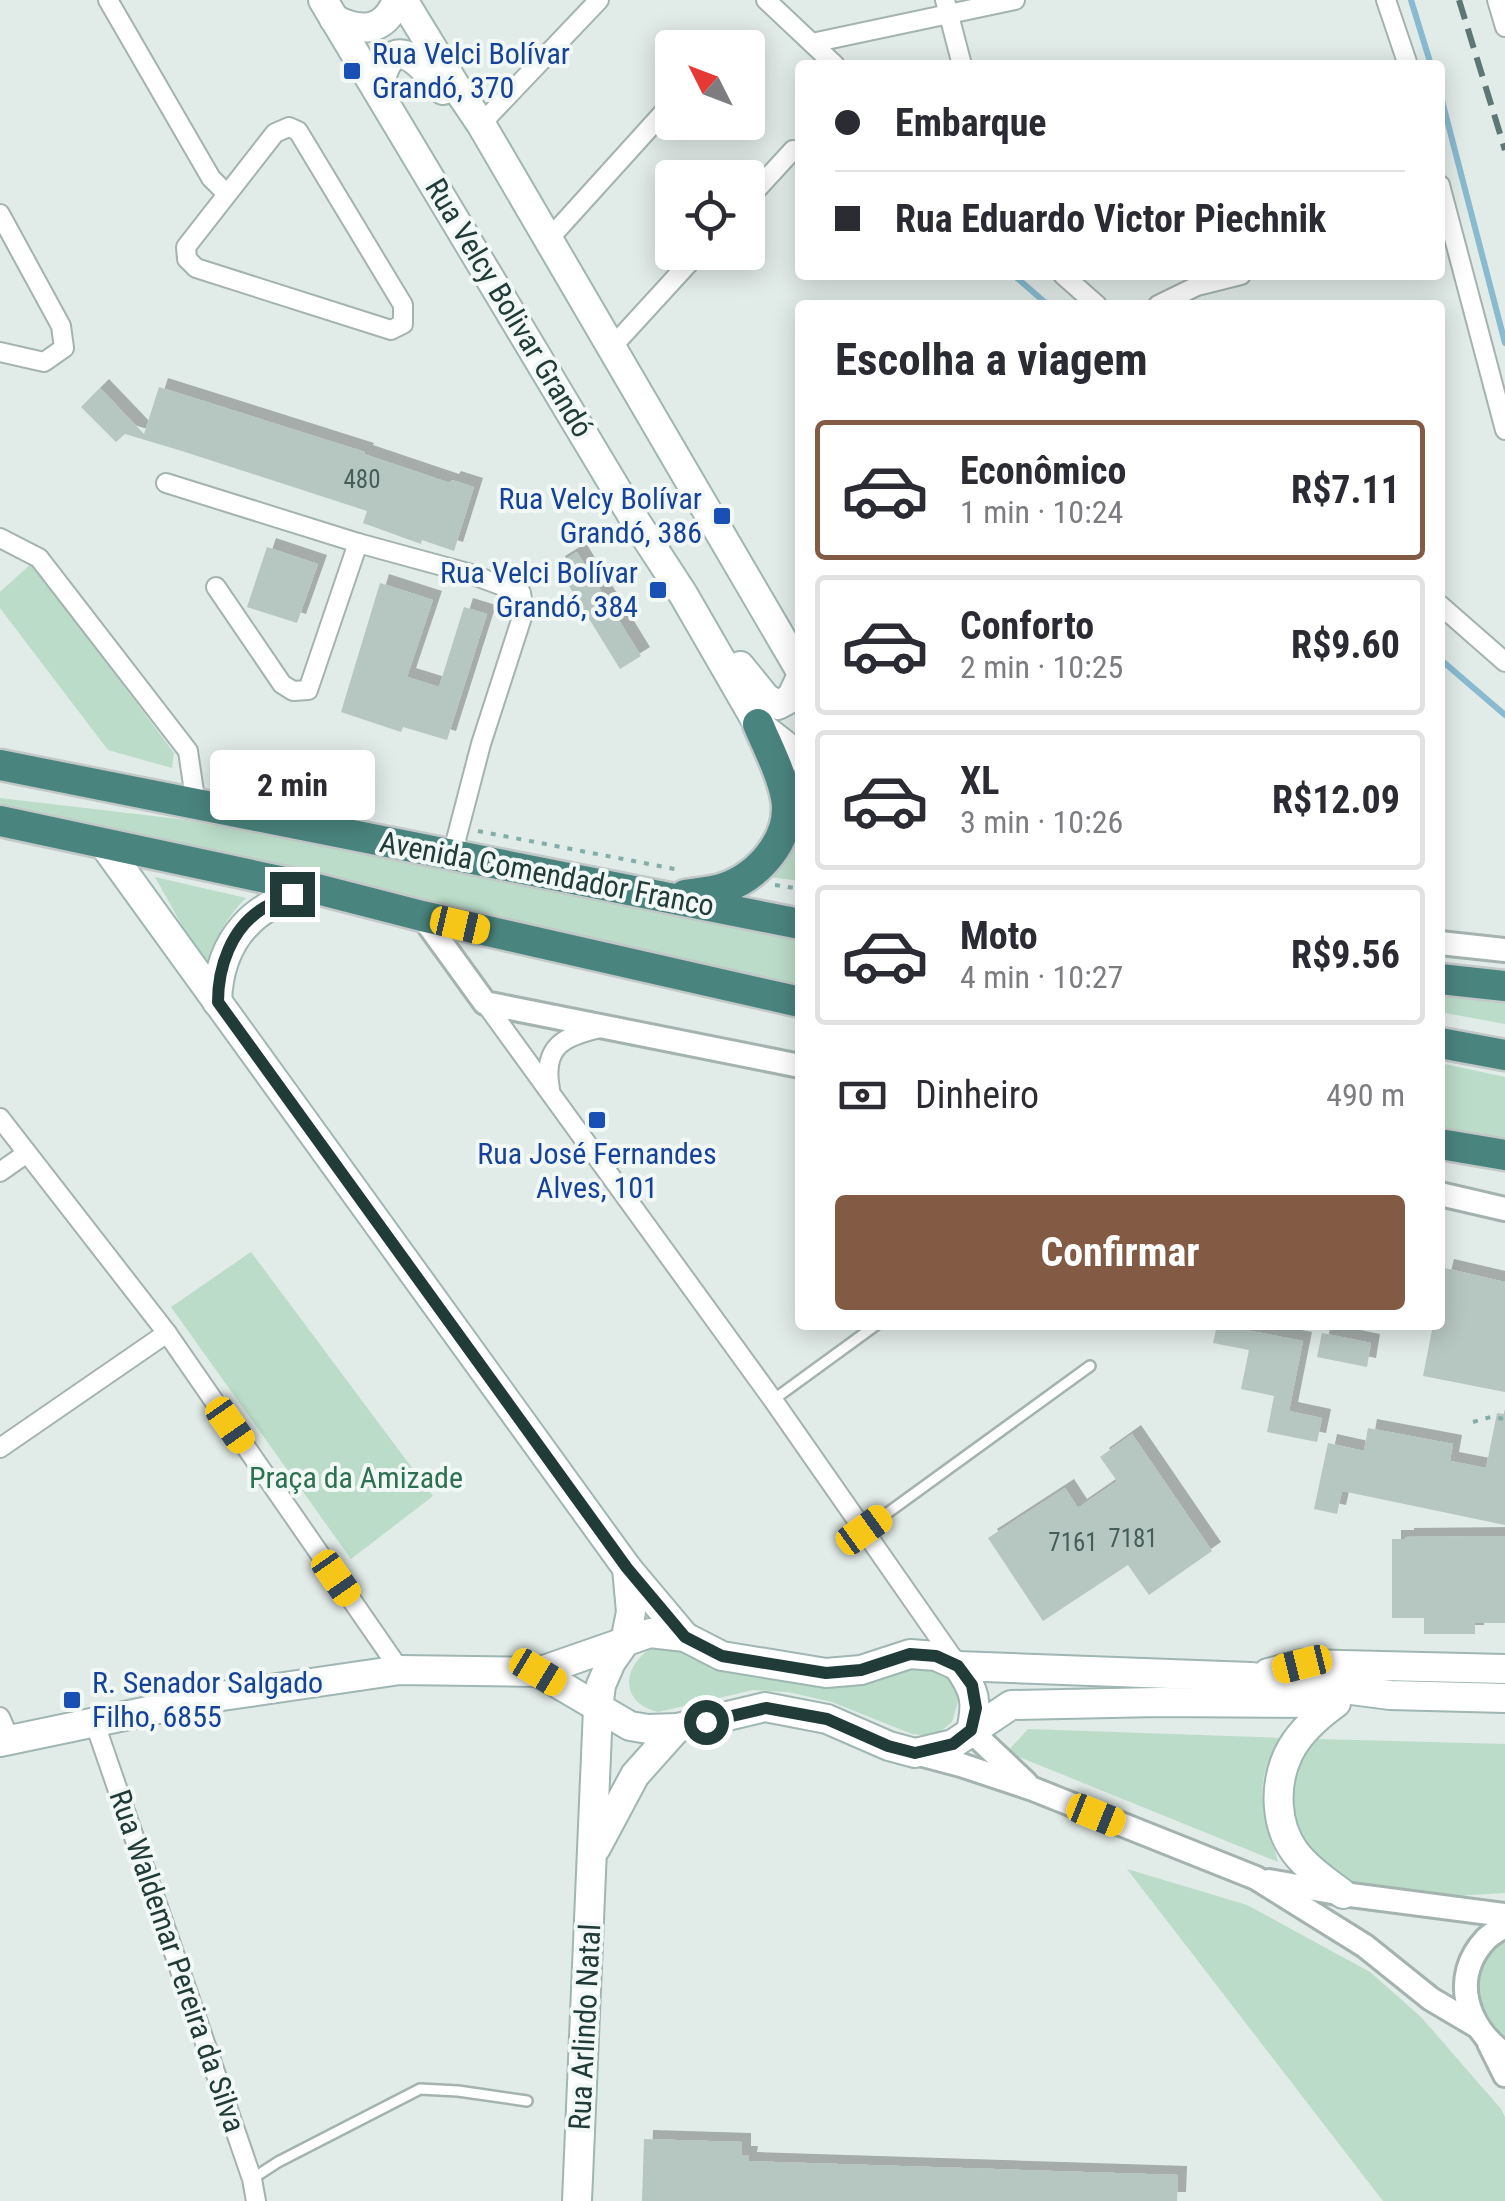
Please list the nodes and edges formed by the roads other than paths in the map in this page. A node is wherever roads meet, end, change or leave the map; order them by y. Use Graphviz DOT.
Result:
graph roads {
  1 [pos="108,0"];
  2 [pos="400,0"];
  3 [pos="599,0"];
  4 [pos="766,0"];
  5 [pos="1015,0"];
  6 [pos="1386,0"];
  7 [pos="1497,0"];
  8 [pos="946,7"];
  9 [pos="329,10"];
  10 [pos="1505,27"];
  11 [pos="812,43"];
  12 [pos="830,60"];
  13 [pos="961,60"];
  14 [pos="1406,60"];
  15 [pos="379,90"];
  16 [pos="655,121"];
  17 [pos="481,124"];
  18 [pos="793,150"];
  19 [pos="765,180"];
  20 [pos="226,194"];
  21 [pos="0,214"];
  22 [pos="1445,224"];
  23 [pos="548,240"];
  24 [pos="682,270"];
  25 [pos="1069,280"];
  26 [pos="1221,280"];
  27 [pos="1091,300"];
  28 [pos="1169,300"];
  29 [pos="612,347"];
  30 [pos="0,352"];
  31 [pos="1505,430"];
  32 [pos="166,483"];
  33 [pos="0,538"];
  34 [pos="358,543"];
  35 [pos="216,587"];
  36 [pos="684,594"];
  37 [pos="1445,609"];
  38 [pos="792,644"];
  39 [pos="1505,662"];
  40 [pos="795,689"];
  41 [pos="758,724"];
  42 [pos="795,754"];
  43 [pos="0,765"];
  44 [pos="196,804"];
  45 [pos="0,820"];
  46 [pos="102,842"];
  47 [pos="452,855"];
  48 [pos="317,890"];
  49 [pos="668,898"];
  50 [pos="422,916"];
  51 [pos="795,923"];
  52 [pos="1445,944"];
  53 [pos="1505,950"];
  54 [pos="1445,979"];
  55 [pos="1505,986"];
  56 [pos="795,1001"];
  57 [pos="218,1002"];
  58 [pos="485,1003"];
  59 [pos="604,1027"];
  60 [pos="1445,1044"];
  61 [pos="1505,1055"];
  62 [pos="795,1065"];
  63 [pos="551,1094"];
  64 [pos="0,1118"];
  65 [pos="1445,1145"];
  66 [pos="27,1153"];
  67 [pos="1505,1155"];
  68 [pos="0,1172"];
  69 [pos="1445,1195"];
  70 [pos="1505,1208"];
  71 [pos="869,1330"];
  72 [pos="166,1333"];
  73 [pos="1090,1366"];
  74 [pos="773,1400"];
  75 [pos="0,1448"];
  76 [pos="864,1530"];
  77 [pos="627,1568"];
  78 [pos="685,1637"];
  79 [pos="625,1642"];
  80 [pos="958,1666"];
  81 [pos="1505,1669"];
  82 [pos="400,1670"];
  83 [pos="538,1672"];
  84 [pos="1251,1678"];
  85 [pos="1390,1695"];
  86 [pos="1505,1698"];
  87 [pos="1336,1703"];
  88 [pos="598,1709"];
  89 [pos="94,1721"];
  90 [pos="677,1728"];
  91 [pos="971,1730"];
  92 [pos="3,1733"];
  93 [pos="915,1753"];
  94 [pos="1033,1789"];
  95 [pos="593,1853"];
  96 [pos="1256,1878"];
  97 [pos="1343,1894"];
  98 [pos="1505,1915"];
  99 [pos="1505,1925"];
  100 [pos="1490,2040"];
  101 [pos="1505,2075"];
  102 [pos="527,2102"];
  103 [pos="252,2179"];
  104 [pos="256,2201"];
  105 [pos="578,2201"];
  1 -- 20 [label="street"];
  2 -- 9 [label="main road"];
  2 -- 17 [label="main road"];
  3 -- 17 [label="street"];
  4 -- 11 [label="street"];
  5 -- 8 [label="street"];
  6 -- 14 [label="street"];
  7 -- 10 [label="street"];
  8 -- 11 [label="street"];
  8 -- 13 [label="street"];
  9 -- 15 [label="main road, Rua Velcy Bolivar Grandó"];
  11 -- 12 [label="street"];
  15 -- 17 [label="main road"];
  15 -- 36 [label="main road, Rua Velcy Bolivar Grandó"];
  16 -- 23 [label="street"];
  17 -- 23 [label="main road"];
  18 -- 19 [label="street"];
  20 -- 20 [label="street"];
  21 -- 30 [label="street"];
  22 -- 31 [label="street"];
  23 -- 29 [label="main road"];
  24 -- 29 [label="street"];
  25 -- 27 [label="street"];
  26 -- 28 [label="street"];
  29 -- 38 [label="main road"];
  32 -- 34 [label="street"];
  33 -- 44 [label="street"];
  34 -- 35 [label="street"];
  34 -- 47 [label="street"];
  36 -- 40 [label="main road"];
  36 -- 41 [label="main road, Rua Velcy Bolivar Grandó"];
  37 -- 39 [label="street"];
  41 -- 42 [label="main road, Rua Velcy Bolivar Grandó"];
  41 -- 49 [label="highway"];
  43 -- 44 [label="highway, Avenida Comendador Franco"];
  44 -- 47 [label="highway, Avenida Comendador Franco"];
  45 -- 46 [label="highway, Avenida Comendador Franco"];
  46 -- 48 [label="highway, Avenida Comendador Franco"];
  46 -- 57 [label="main road"];
  47 -- 49 [label="highway, Avenida Comendador Franco"];
  48 -- 50 [label="highway, Avenida Comendador Franco"];
  48 -- 57 [label="main road"];
  49 -- 51 [label="highway, Avenida Comendador Franco"];
  50 -- 56 [label="highway, Avenida Comendador Franco"];
  50 -- 58 [label="street"];
  52 -- 53 [label="street"];
  54 -- 55 [label="highway"];
  57 -- 77 [label="main road"];
  58 -- 59 [label="street"];
  58 -- 63 [label="street"];
  59 -- 62 [label="street"];
  59 -- 63 [label="street"];
  60 -- 61 [label="highway"];
  63 -- 74 [label="street"];
  64 -- 66 [label="street"];
  65 -- 67 [label="highway"];
  66 -- 68 [label="street"];
  66 -- 72 [label="street"];
  69 -- 70 [label="street"];
  71 -- 74 [label="lane"];
  72 -- 75 [label="street"];
  72 -- 82 [label="street"];
  73 -- 76 [label="lane"];
  74 -- 76 [label="street"];
  76 -- 80 [label="street"];
  77 -- 78 [label="main road"];
  77 -- 79 [label="main road"];
  78 -- 79 [label="main road"];
  78 -- 80 [label="main road"];
  79 -- 83 [label="main road"];
  79 -- 88 [label="main road, Rua Arlindo Natal"];
  80 -- 84 [label="main road"];
  80 -- 91 [label="main road"];
  81 -- 84 [label="main road"];
  82 -- 83 [label="main road"];
  82 -- 89 [label="main road"];
  83 -- 88 [label="main road"];
  84 -- 85 [label="main road"];
  85 -- 86 [label="main road"];
  85 -- 87 [label="main road"];
  87 -- 91 [label="main road"];
  87 -- 97 [label="main road"];
  88 -- 90 [label="main road"];
  88 -- 95 [label="main road, Rua Arlindo Natal"];
  89 -- 92 [label="main road"];
  89 -- 103 [label="street, Rua Waldemar Pereira da Silva"];
  90 -- 93 [label="main road"];
  90 -- 95 [label="main road, Rua Arlindo Natal"];
  91 -- 93 [label="main road"];
  91 -- 94 [label="street"];
  93 -- 94 [label="street"];
  94 -- 96 [label="street"];
  95 -- 105 [label="main road, Rua Arlindo Natal"];
  96 -- 97 [label="street"];
  96 -- 100 [label="street"];
  97 -- 98 [label="street"];
  99 -- 100 [label="street"];
  100 -- 101 [label="street"];
  102 -- 103 [label="lane"];
  103 -- 104 [label="street, Rua Waldemar Pereira da Silva"];
}
